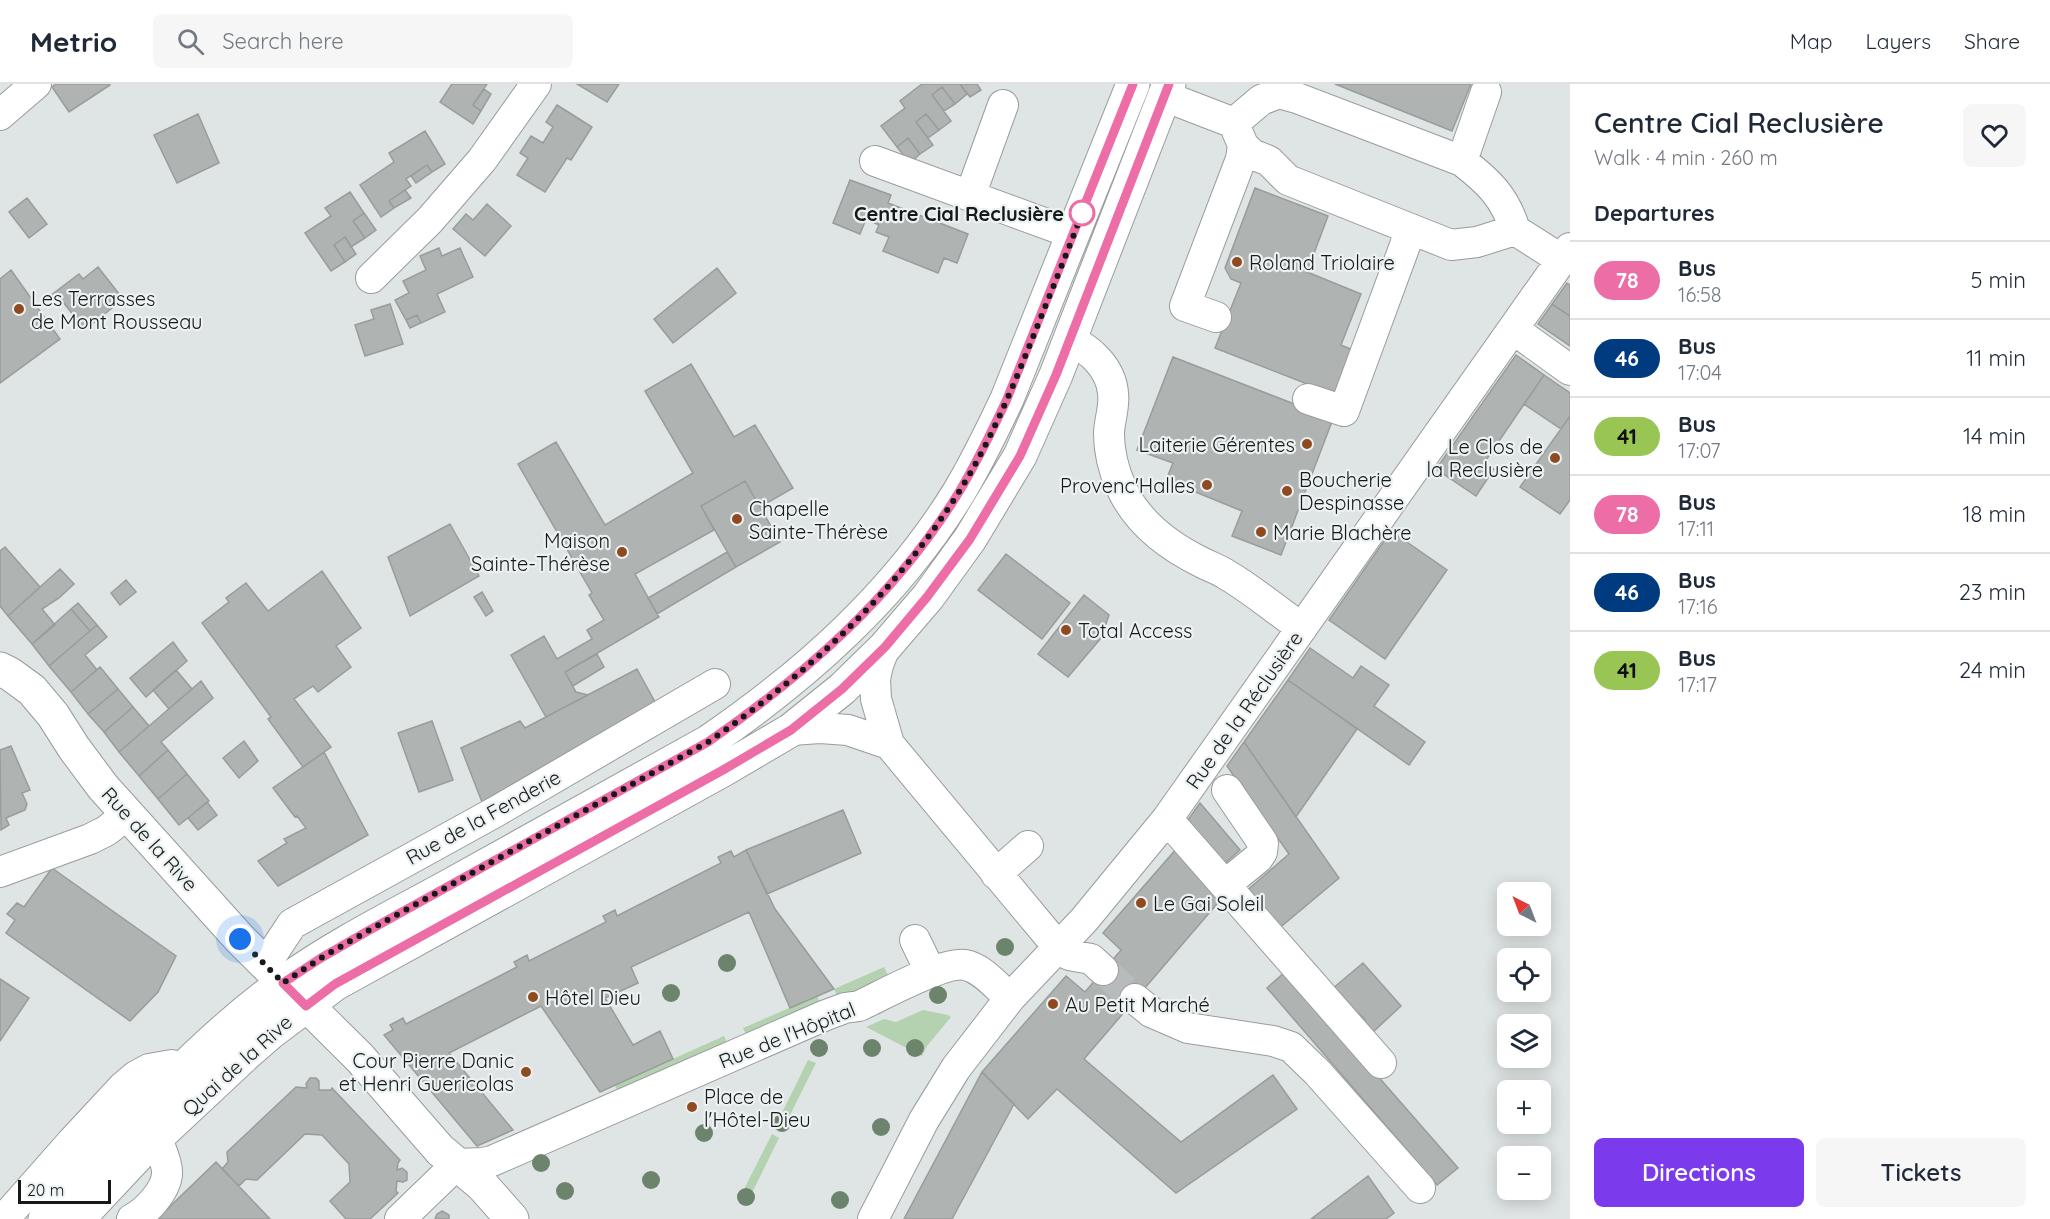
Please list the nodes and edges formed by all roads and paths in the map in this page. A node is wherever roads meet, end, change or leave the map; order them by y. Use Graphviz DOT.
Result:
graph roads {
  1 [pos="36,84"];
  2 [pos="536,84"];
  3 [pos="1133,84"];
  4 [pos="1167,90"];
  5 [pos="1264,92"];
  6 [pos="1486,92"];
  7 [pos="1003,105"];
  8 [pos="0,115"];
  9 [pos="1238,134"];
  10 [pos="875,161"];
  11 [pos="1462,161"];
  12 [pos="970,196"];
  13 [pos="1411,229"];
  14 [pos="1515,230"];
  15 [pos="1074,234"];
  16 [pos="1566,254"];
  17 [pos="371,278"];
  18 [pos="1216,317"];
  19 [pos="1513,329"];
  20 [pos="1069,340"];
  21 [pos="1570,370"];
  22 [pos="1308,399"];
  23 [pos="1302,628"];
  24 [pos="885,647"];
  25 [pos="0,669"];
  26 [pos="716,684"];
  27 [pos="791,730"];
  28 [pos="889,744"];
  29 [pos="1227,790"];
  30 [pos="128,815"];
  31 [pos="1167,819"];
  32 [pos="0,872"];
  33 [pos="1225,885"];
  34 [pos="915,940"];
  35 [pos="1060,947"];
  36 [pos="1103,970"];
  37 [pos="931,973"];
  38 [pos="274,974"];
  39 [pos="1010,998"];
  40 [pos="1135,999"];
  41 [pos="306,1006"];
  42 [pos="1382,1063"];
  43 [pos="181,1071"];
  44 [pos="157,1137"];
  45 [pos="457,1164"];
  46 [pos="1420,1188"];
  47 [pos="4,1219"];
  48 [pos="45,1219"];
  49 [pos="78,1219"];
  50 [pos="132,1219"];
  51 [pos="400,1219"];
  52 [pos="512,1219"];
  53 [pos="873,1219"];
  1 -- 8 [label="street"];
  2 -- 17 [label="street"];
  3 -- 15 [label="main road, Quai de la Rive"];
  4 -- 9 [label="street"];
  4 -- 20 [label="main road, Quai de la Rive"];
  5 -- 9 [label="street"];
  5 -- 11 [label="street"];
  6 -- 11 [label="street"];
  7 -- 12 [label="street"];
  9 -- 13 [label="street"];
  9 -- 18 [label="street"];
  10 -- 12 [label="street"];
  11 -- 14 [label="street"];
  12 -- 15 [label="street"];
  13 -- 14 [label="street"];
  13 -- 22 [label="street"];
  14 -- 16 [label="street"];
  15 -- 38 [label="main road, Quai de la Rive"];
  16 -- 19 [label="street, Rue de la Réclusière"];
  19 -- 21 [label="street"];
  19 -- 23 [label="street, Rue de la Réclusière"];
  20 -- 23 [label="street"];
  20 -- 24 [label="main road, Quai de la Rive"];
  23 -- 31 [label="street, Rue de la Réclusière"];
  24 -- 27 [label="main road, Quai de la Rive"];
  24 -- 28 [label="street"];
  25 -- 30 [label="main road, Rue de la Rive"];
  26 -- 38 [label="street, Rue de la Fenderie"];
  27 -- 28 [label="street"];
  27 -- 41 [label="main road, Quai de la Rive"];
  28 -- 35 [label="street"];
  29 -- 33 [label="street"];
  30 -- 32 [label="street"];
  30 -- 38 [label="main road, Rue de la Rive"];
  31 -- 33 [label="street"];
  31 -- 35 [label="street, Rue de la Réclusière"];
  33 -- 42 [label="street"];
  34 -- 37 [label="street"];
  35 -- 36 [label="street"];
  35 -- 39 [label="street, Rue de la Réclusière"];
  37 -- 39 [label="street, Rue de l'Hôpital"];
  37 -- 45 [label="street, Rue de l'Hôpital"];
  38 -- 41 [label="main road, Rue de la Rive"];
  38 -- 43 [label="main road, Quai de la Rive"];
  39 -- 53 [label="street, Rue de la Réclusière"];
  40 -- 46 [label="street"];
  41 -- 44 [label="main road, Quai de la Rive"];
  41 -- 45 [label="main road, Rue de la Rive"];
  43 -- 47 [label="street"];
  43 -- 48 [label="main road, Quai de la Rive"];
  44 -- 49 [label="main road, Quai de la Rive"];
  44 -- 50 [label="street"];
  45 -- 51 [label="street"];
  45 -- 52 [label="main road, Rue de la Rive"];
}
